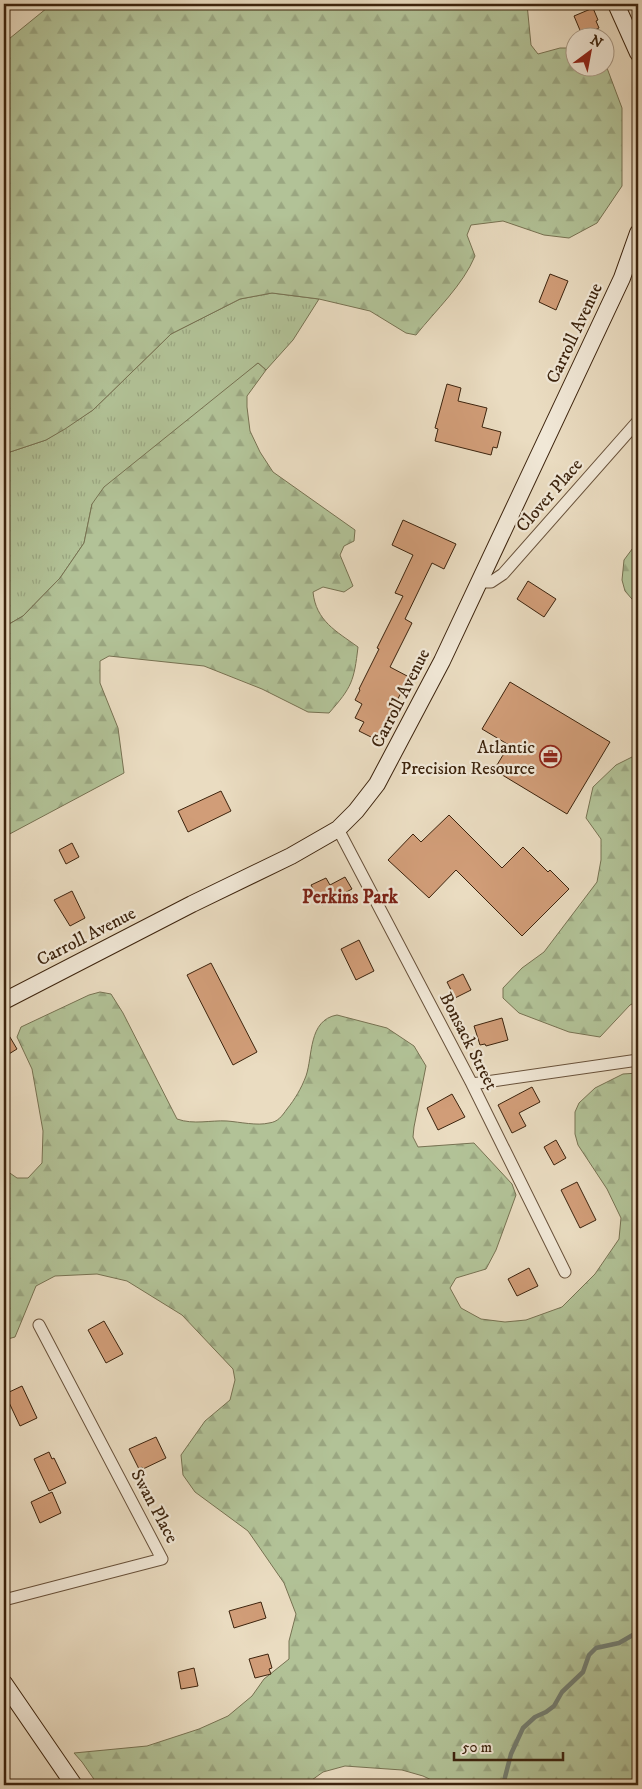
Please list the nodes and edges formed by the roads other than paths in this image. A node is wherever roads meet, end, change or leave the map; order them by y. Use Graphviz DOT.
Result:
graph roads {
  1 [pos="616,4"];
  2 [pos="638,53"];
  3 [pos="638,233"];
  4 [pos="638,421"];
  5 [pos="480,582"];
  6 [pos="338,829"];
  7 [pos="4,1001"];
  8 [pos="638,1060"];
  9 [pos="472,1084"];
  10 [pos="565,1272"];
  11 [pos="39,1325"];
  12 [pos="4,1600"];
  13 [pos="4,1683"];
  14 [pos="74,1785"];
  1 -- 2 [label="street"];
  3 -- 5 [label="street, Carroll Avenue"];
  4 -- 5 [label="street, Clover Place"];
  5 -- 6 [label="street, Carroll Avenue"];
  6 -- 7 [label="street, Carroll Avenue"];
  6 -- 9 [label="street, Bonsack Street"];
  8 -- 9 [label="street"];
  9 -- 10 [label="street, Bonsack Street"];
  11 -- 12 [label="street, Swan Place"];
  13 -- 14 [label="street"];
}
